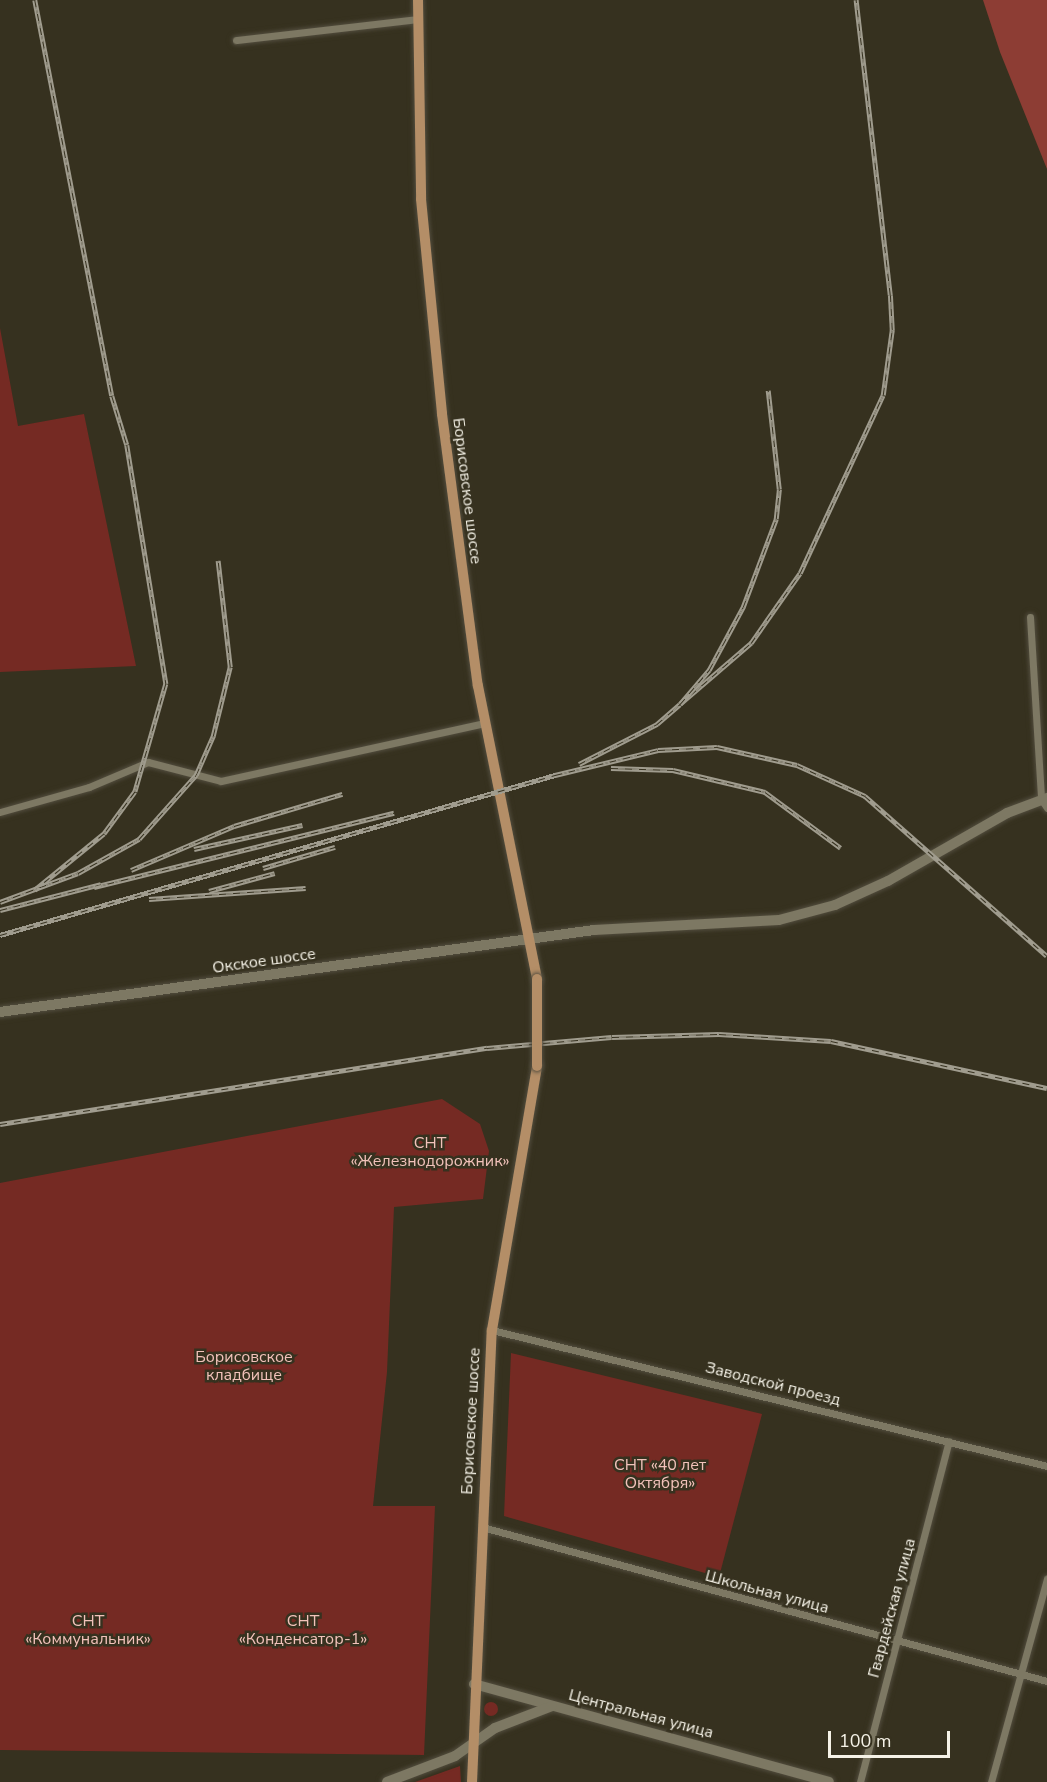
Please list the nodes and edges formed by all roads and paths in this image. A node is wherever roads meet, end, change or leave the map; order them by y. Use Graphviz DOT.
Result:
graph roads {
  1 [pos="418,0"];
  2 [pos="417,19"];
  3 [pos="236,40"];
  4 [pos="1030,617"];
  5 [pos="485,723"];
  6 [pos="1045,802"];
  7 [pos="0,812"];
  8 [pos="532,939"];
  9 [pos="0,1012"];
  10 [pos="492,1330"];
  11 [pos="949,1441"];
  12 [pos="1047,1467"];
  13 [pos="480,1527"];
  14 [pos="1047,1579"];
  15 [pos="897,1641"];
  16 [pos="1021,1674"];
  17 [pos="1047,1681"];
  18 [pos="474,1684"];
  19 [pos="555,1706"];
  20 [pos="472,1743"];
  21 [pos="387,1782"];
  22 [pos="472,1782"];
  23 [pos="830,1782"];
  24 [pos="860,1782"];
  25 [pos="991,1782"];
  1 -- 2 [label="main road, Борисовское шоссе"];
  2 -- 3 [label="street"];
  2 -- 5 [label="main road, Борисовское шоссе"];
  4 -- 6 [label="street"];
  5 -- 7 [label="street"];
  5 -- 8 [label="main road, Борисовское шоссе"];
  6 -- 8 [label="street, Окское шоссе"];
  8 -- 9 [label="street, Окское шоссе"];
  8 -- 10 [label="main road, Борисовское шоссе, bridge"];
  10 -- 11 [label="street, Заводской проезд"];
  10 -- 13 [label="main road, Борисовское шоссе"];
  11 -- 12 [label="street, Заводской проезд"];
  11 -- 15 [label="street, Гвардейская улица"];
  13 -- 15 [label="street, Школьная улица"];
  13 -- 18 [label="main road, Борисовское шоссе"];
  14 -- 16 [label="street"];
  15 -- 16 [label="street, Школьная улица"];
  15 -- 24 [label="street, Гвардейская улица"];
  16 -- 17 [label="street, Школьная улица"];
  16 -- 25 [label="street"];
  18 -- 19 [label="street"];
  18 -- 20 [label="main road, Борисовское шоссе"];
  19 -- 20 [label="street, Центральная улица"];
  19 -- 23 [label="street, Центральная улица"];
  20 -- 21 [label="street, Центральная улица"];
  20 -- 22 [label="main road, Борисовское шоссе"];
}
